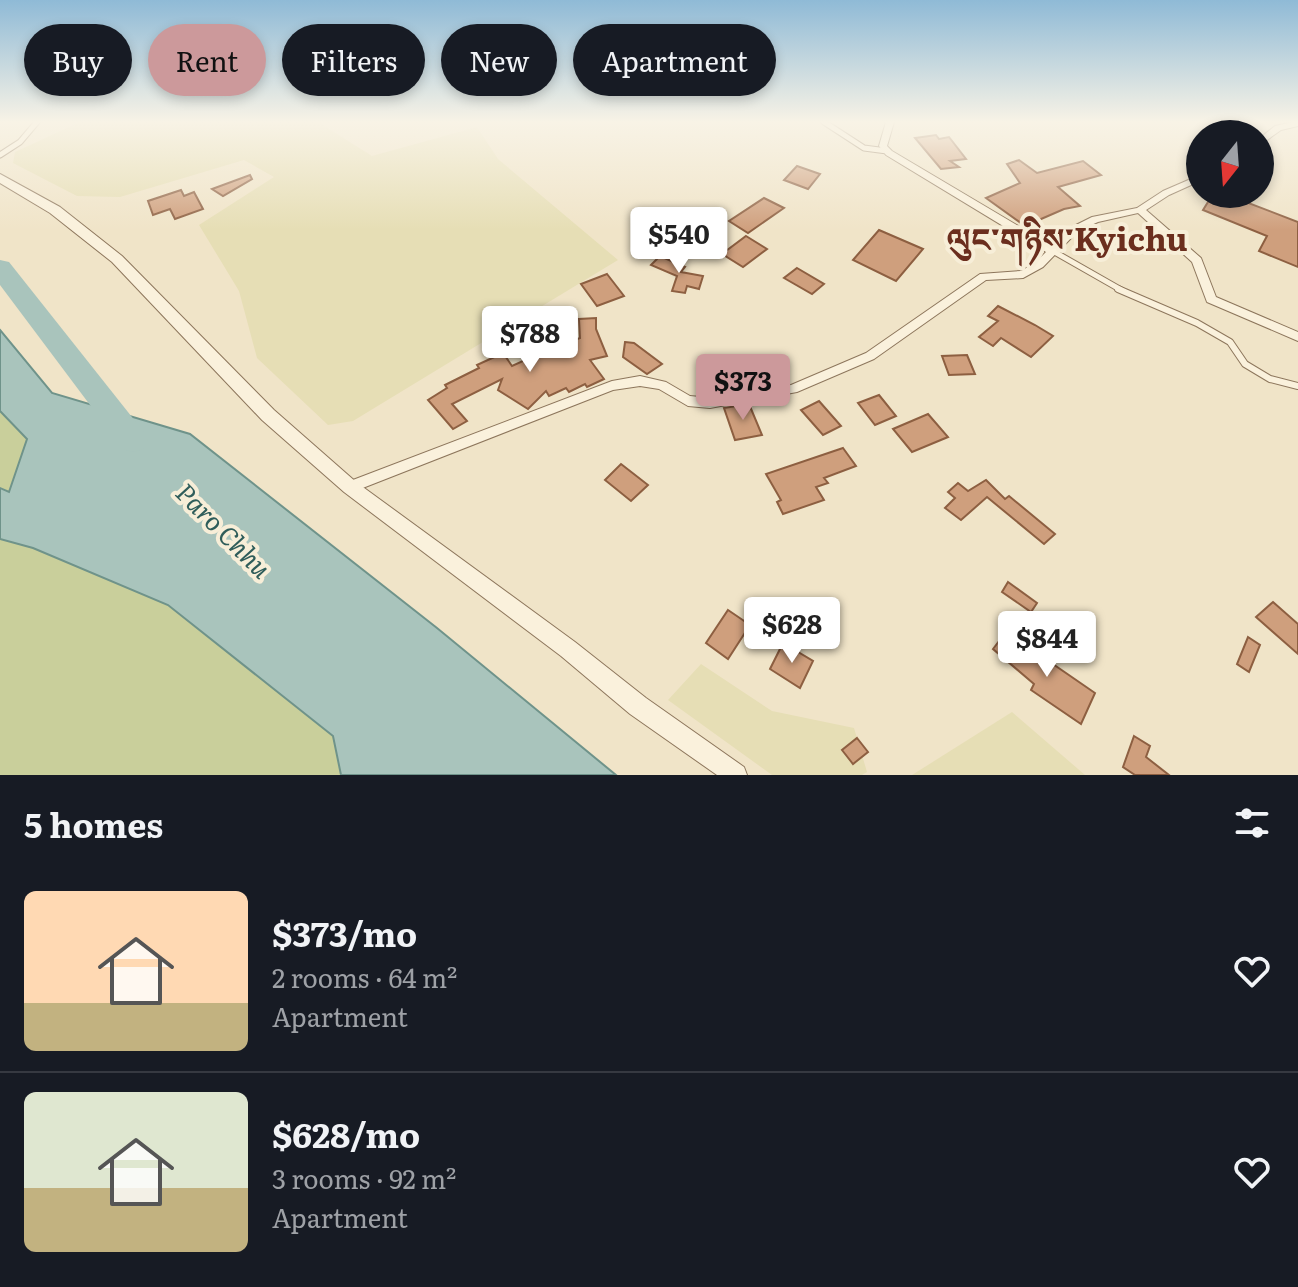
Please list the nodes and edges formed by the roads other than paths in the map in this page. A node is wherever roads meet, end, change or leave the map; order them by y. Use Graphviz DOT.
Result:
graph roads {
  1 [pos="899,158"];
  2 [pos="0,178"];
  3 [pos="1186,184"];
  4 [pos="1140,210"];
  5 [pos="1051,250"];
  6 [pos="1298,337"];
  7 [pos="1298,386"];
  8 [pos="350,487"];
  9 [pos="736,775"];
  1 -- 5 [label="street"];
  2 -- 8 [label="street"];
  3 -- 4 [label="street"];
  4 -- 5 [label="street"];
  4 -- 6 [label="street"];
  5 -- 7 [label="lane"];
  5 -- 8 [label="street"];
  8 -- 9 [label="street"];
}
